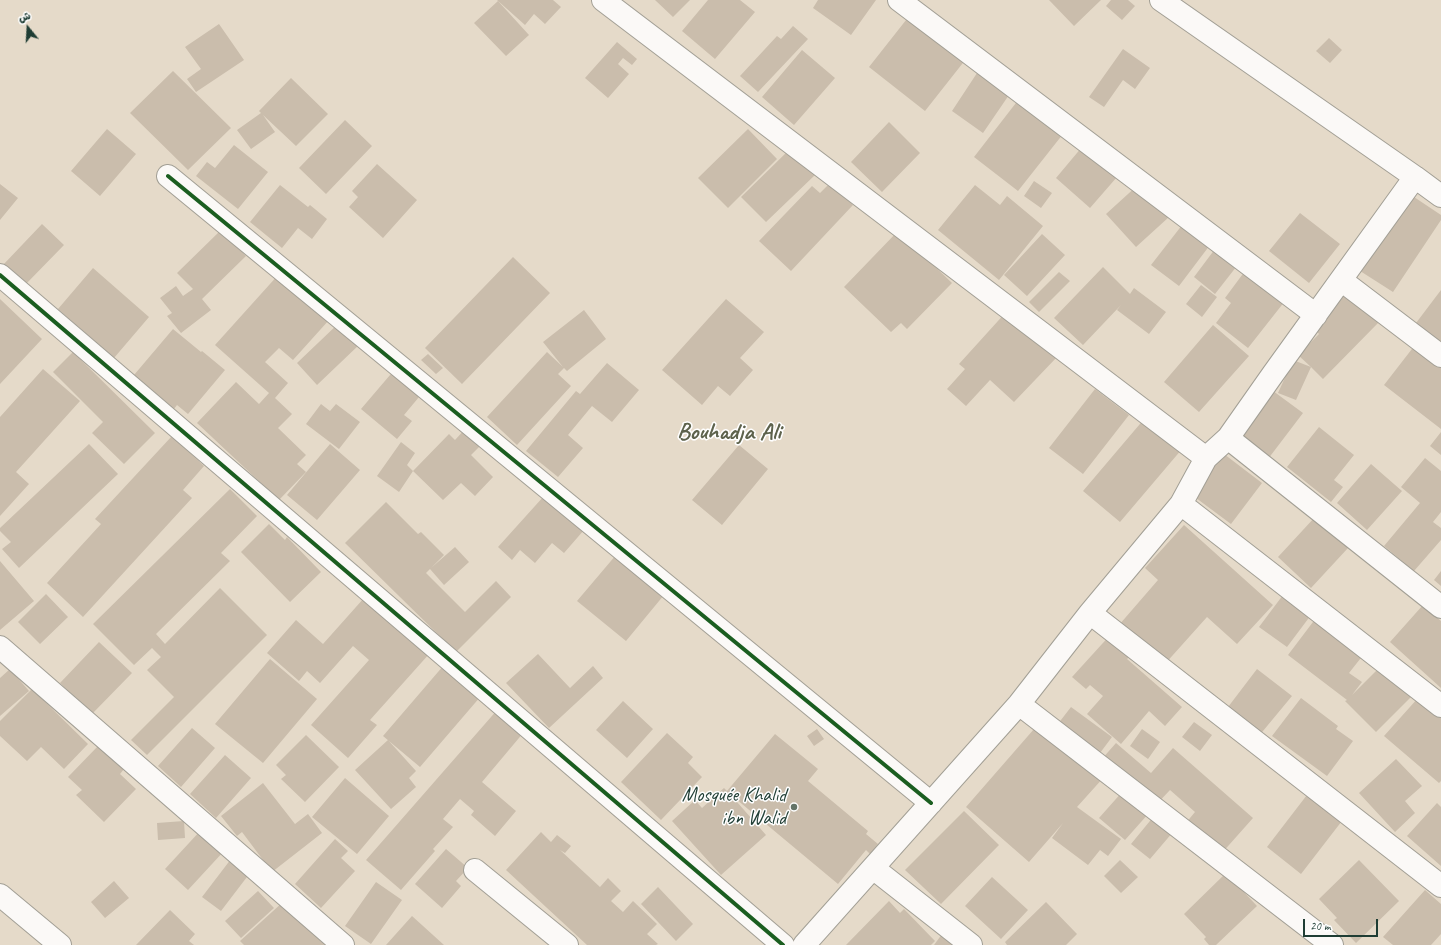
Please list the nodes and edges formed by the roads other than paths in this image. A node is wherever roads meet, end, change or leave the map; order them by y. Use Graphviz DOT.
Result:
graph roads {
  1 [pos="603,0"];
  2 [pos="899,0"];
  3 [pos="1161,0"];
  4 [pos="168,176"];
  5 [pos="1415,177"];
  6 [pos="1441,196"];
  7 [pos="0,275"];
  8 [pos="1341,280"];
  9 [pos="1316,315"];
  10 [pos="1441,356"];
  11 [pos="1228,438"];
  12 [pos="1206,458"];
  13 [pos="1181,504"];
  14 [pos="1441,607"];
  15 [pos="1090,613"];
  16 [pos="0,647"];
  17 [pos="1019,704"];
  18 [pos="1441,706"];
  19 [pos="930,803"];
  20 [pos="873,868"];
  21 [pos="475,870"];
  22 [pos="1441,886"];
  23 [pos="0,896"];
  24 [pos="60,945"];
  25 [pos="343,945"];
  26 [pos="567,945"];
  27 [pos="783,945"];
  28 [pos="804,945"];
  29 [pos="971,945"];
  30 [pos="1332,945"];
  1 -- 12 [label="street"];
  2 -- 9 [label="street"];
  3 -- 5 [label="street"];
  4 -- 19 [label="street"];
  5 -- 6 [label="street"];
  5 -- 8 [label="street"];
  7 -- 27 [label="street"];
  8 -- 9 [label="street"];
  8 -- 10 [label="street"];
  9 -- 11 [label="street"];
  11 -- 12 [label="street"];
  11 -- 14 [label="street"];
  12 -- 13 [label="street"];
  13 -- 15 [label="street"];
  13 -- 18 [label="street"];
  15 -- 17 [label="street"];
  15 -- 22 [label="street"];
  16 -- 25 [label="street"];
  17 -- 19 [label="street"];
  17 -- 30 [label="street"];
  19 -- 20 [label="street"];
  20 -- 28 [label="street"];
  20 -- 29 [label="street"];
  21 -- 26 [label="street"];
  23 -- 24 [label="street"];
}
